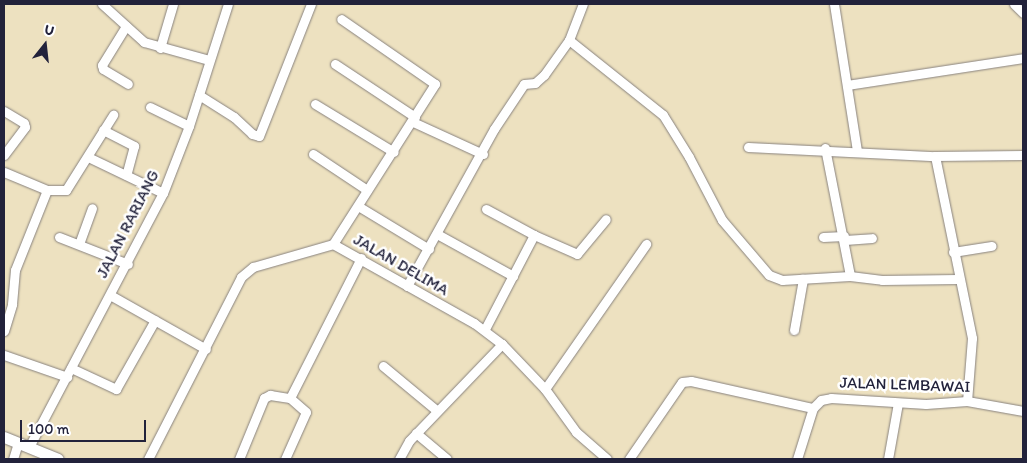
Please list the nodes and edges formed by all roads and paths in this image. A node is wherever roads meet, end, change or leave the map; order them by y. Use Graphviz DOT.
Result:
graph roads {
  1 [pos="102,4"];
  2 [pos="173,4"];
  3 [pos="228,4"];
  4 [pos="310,4"];
  5 [pos="582,4"];
  6 [pos="834,4"];
  7 [pos="1014,4"];
  8 [pos="1023,13"];
  9 [pos="341,19"];
  10 [pos="126,26"];
  11 [pos="569,40"];
  12 [pos="160,48"];
  13 [pos="1023,58"];
  14 [pos="209,60"];
  15 [pos="335,64"];
  16 [pos="128,84"];
  17 [pos="847,85"];
  18 [pos="199,95"];
  19 [pos="315,104"];
  20 [pos="150,107"];
  21 [pos="4,111"];
  22 [pos="113,115"];
  23 [pos="414,120"];
  24 [pos="189,126"];
  25 [pos="103,130"];
  26 [pos="748,147"];
  27 [pos="825,148"];
  28 [pos="857,151"];
  29 [pos="394,152"];
  30 [pos="313,154"];
  31 [pos="482,154"];
  32 [pos="1023,154"];
  33 [pos="4,155"];
  34 [pos="88,156"];
  35 [pos="935,156"];
  36 [pos="4,172"];
  37 [pos="126,175"];
  38 [pos="47,190"];
  39 [pos="367,190"];
  40 [pos="163,193"];
  41 [pos="358,206"];
  42 [pos="92,208"];
  43 [pos="486,209"];
  44 [pos="606,219"];
  45 [pos="437,234"];
  46 [pos="534,235"];
  47 [pos="59,236"];
  48 [pos="823,237"];
  49 [pos="844,238"];
  50 [pos="872,238"];
  51 [pos="78,244"];
  52 [pos="333,244"];
  53 [pos="646,244"];
  54 [pos="992,246"];
  55 [pos="429,249"];
  56 [pos="953,252"];
  57 [pos="361,258"];
  58 [pos="128,264"];
  59 [pos="513,276"];
  60 [pos="850,276"];
  61 [pos="803,279"];
  62 [pos="958,279"];
  63 [pos="407,286"];
  64 [pos="110,295"];
  65 [pos="155,320"];
  66 [pos="484,329"];
  67 [pos="794,330"];
  68 [pos="4,331"];
  69 [pos="502,344"];
  70 [pos="206,349"];
  71 [pos="4,355"];
  72 [pos="383,366"];
  73 [pos="69,372"];
  74 [pos="545,388"];
  75 [pos="290,398"];
  76 [pos="967,401"];
  77 [pos="898,403"];
  78 [pos="813,408"];
  79 [pos="436,410"];
  80 [pos="1023,411"];
  81 [pos="416,432"];
  82 [pos="4,437"];
  83 [pos="18,443"];
  84 [pos="30,447"];
  85 [pos="13,459"];
  86 [pos="58,459"];
  87 [pos="148,459"];
  88 [pos="240,459"];
  89 [pos="285,459"];
  90 [pos="399,459"];
  91 [pos="447,459"];
  92 [pos="607,459"];
  93 [pos="629,459"];
  94 [pos="797,459"];
  95 [pos="888,459"];
  1 -- 10 [label="street"];
  2 -- 12 [label="street"];
  3 -- 14 [label="street, JALAN RARIANG"];
  4 -- 18 [label="street"];
  5 -- 11 [label="street"];
  6 -- 17 [label="street"];
  7 -- 8 [label="street"];
  9 -- 23 [label="street"];
  10 -- 12 [label="street"];
  10 -- 16 [label="street"];
  11 -- 31 [label="street"];
  11 -- 61 [label="street"];
  12 -- 14 [label="street"];
  13 -- 17 [label="street"];
  14 -- 18 [label="street, JALAN RARIANG"];
  15 -- 23 [label="street"];
  17 -- 28 [label="street"];
  18 -- 24 [label="street, JALAN RARIANG"];
  19 -- 29 [label="street"];
  20 -- 24 [label="street"];
  21 -- 33 [label="street"];
  22 -- 25 [label="street"];
  23 -- 29 [label="street"];
  23 -- 31 [label="street"];
  24 -- 40 [label="street, JALAN RARIANG"];
  25 -- 34 [label="street"];
  25 -- 37 [label="street"];
  26 -- 27 [label="street"];
  27 -- 28 [label="street"];
  27 -- 49 [label="street"];
  28 -- 35 [label="street"];
  29 -- 39 [label="street"];
  30 -- 39 [label="street"];
  31 -- 45 [label="street"];
  32 -- 35 [label="street"];
  34 -- 37 [label="street"];
  34 -- 38 [label="street"];
  35 -- 56 [label="street"];
  36 -- 38 [label="street"];
  37 -- 40 [label="street"];
  38 -- 68 [label="street"];
  39 -- 41 [label="street"];
  40 -- 58 [label="street, JALAN RARIANG"];
  41 -- 52 [label="street"];
  41 -- 55 [label="street"];
  42 -- 51 [label="street"];
  43 -- 46 [label="street"];
  44 -- 46 [label="street"];
  45 -- 55 [label="street"];
  45 -- 59 [label="street"];
  46 -- 59 [label="street"];
  47 -- 51 [label="street"];
  48 -- 49 [label="street"];
  49 -- 50 [label="street"];
  49 -- 60 [label="street"];
  51 -- 58 [label="street"];
  52 -- 57 [label="street, JALAN DELIMA"];
  52 -- 70 [label="street, JALAN DELIMA"];
  53 -- 74 [label="street"];
  54 -- 56 [label="street"];
  55 -- 63 [label="street"];
  56 -- 62 [label="street"];
  57 -- 63 [label="street, JALAN DELIMA"];
  57 -- 75 [label="street"];
  58 -- 64 [label="street, JALAN RARIANG"];
  59 -- 66 [label="street"];
  60 -- 61 [label="street"];
  60 -- 62 [label="street"];
  61 -- 67 [label="street"];
  62 -- 76 [label="street"];
  63 -- 66 [label="street, JALAN DELIMA"];
  64 -- 65 [label="street"];
  64 -- 73 [label="street, JALAN RARIANG"];
  65 -- 70 [label="street"];
  65 -- 73 [label="street"];
  66 -- 69 [label="street, JALAN DELIMA"];
  69 -- 74 [label="street, JALAN DELIMA"];
  69 -- 79 [label="street"];
  70 -- 87 [label="street, JALAN DELIMA"];
  71 -- 73 [label="street"];
  72 -- 79 [label="street"];
  73 -- 84 [label="street, JALAN RARIANG"];
  74 -- 92 [label="street, JALAN DELIMA"];
  75 -- 88 [label="street"];
  75 -- 89 [label="street"];
  76 -- 77 [label="street, JALAN LEMBAWAI"];
  76 -- 80 [label="street, JALAN LEMBAWAI"];
  77 -- 78 [label="street, JALAN LEMBAWAI"];
  77 -- 95 [label="street"];
  78 -- 93 [label="street"];
  78 -- 94 [label="street"];
  79 -- 81 [label="street"];
  81 -- 90 [label="street"];
  81 -- 91 [label="street"];
  82 -- 83 [label="street"];
  83 -- 84 [label="street"];
  83 -- 85 [label="street"];
  84 -- 86 [label="street"];
}
